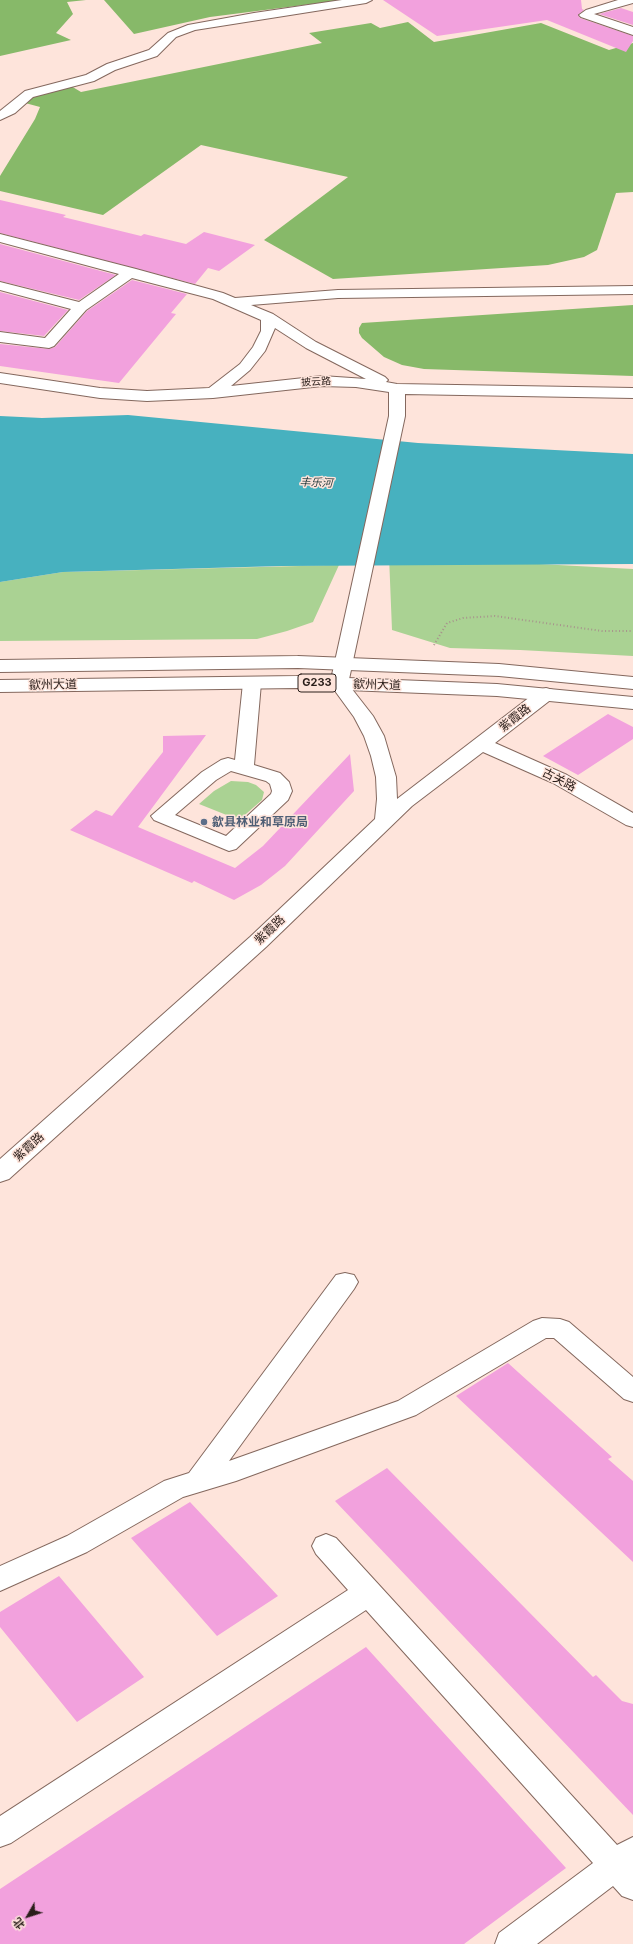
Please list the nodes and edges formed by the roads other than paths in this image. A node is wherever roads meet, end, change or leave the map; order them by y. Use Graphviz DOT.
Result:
graph roads {
  1 [pos="366,0"];
  2 [pos="630,0"];
  3 [pos="633,31"];
  4 [pos="0,116"];
  5 [pos="0,238"];
  6 [pos="131,272"];
  7 [pos="0,286"];
  8 [pos="633,290"];
  9 [pos="236,302"];
  10 [pos="81,307"];
  11 [pos="268,317"];
  12 [pos="0,337"];
  13 [pos="0,378"];
  14 [pos="397,389"];
  15 [pos="212,393"];
  16 [pos="633,393"];
  17 [pos="344,664"];
  18 [pos="0,666"];
  19 [pos="252,683"];
  20 [pos="633,683"];
  21 [pos="340,684"];
  22 [pos="0,686"];
  23 [pos="546,694"];
  24 [pos="633,703"];
  25 [pos="481,744"];
  26 [pos="244,769"];
  27 [pos="385,821"];
  28 [pos="633,821"];
  29 [pos="0,1173"];
  30 [pos="345,1282"];
  31 [pos="633,1392"];
  32 [pos="199,1481"];
  33 [pos="326,1546"];
  34 [pos="0,1579"];
  35 [pos="368,1593"];
  36 [pos="0,1833"];
  37 [pos="627,1868"];
  38 [pos="511,1944"];
  1 -- 4 [label="main road"];
  2 -- 3 [label="main road"];
  5 -- 6 [label="main road"];
  6 -- 9 [label="main road"];
  6 -- 10 [label="main road"];
  7 -- 10 [label="main road"];
  8 -- 9 [label="main road"];
  9 -- 11 [label="main road"];
  10 -- 12 [label="main road"];
  11 -- 14 [label="main road"];
  11 -- 15 [label="main road"];
  13 -- 15 [label="main road, 披云路"];
  14 -- 15 [label="main road, 披云路"];
  14 -- 16 [label="main road, 披云路"];
  14 -- 17 [label="main road"];
  17 -- 18 [label="main road, 歙州大道 / G233"];
  17 -- 20 [label="main road, 歙州大道 / G233"];
  17 -- 21 [label="main road"];
  19 -- 21 [label="main road, 歙州大道 / G233"];
  19 -- 22 [label="main road, 歙州大道 / G233"];
  19 -- 26 [label="main road"];
  21 -- 23 [label="main road, 歙州大道 / G233"];
  21 -- 27 [label="main road"];
  23 -- 24 [label="main road, 歙州大道 / G233"];
  23 -- 25 [label="main road, 紫霞路"];
  25 -- 27 [label="main road, 紫霞路"];
  25 -- 28 [label="main road, 古关路"];
  26 -- 26 [label="main road"];
  27 -- 29 [label="main road, 紫霞路"];
  30 -- 32 [label="main road"];
  31 -- 32 [label="main road"];
  32 -- 34 [label="main road"];
  33 -- 35 [label="main road"];
  35 -- 36 [label="main road"];
  35 -- 37 [label="main road"];
  37 -- 38 [label="main road"];
}
